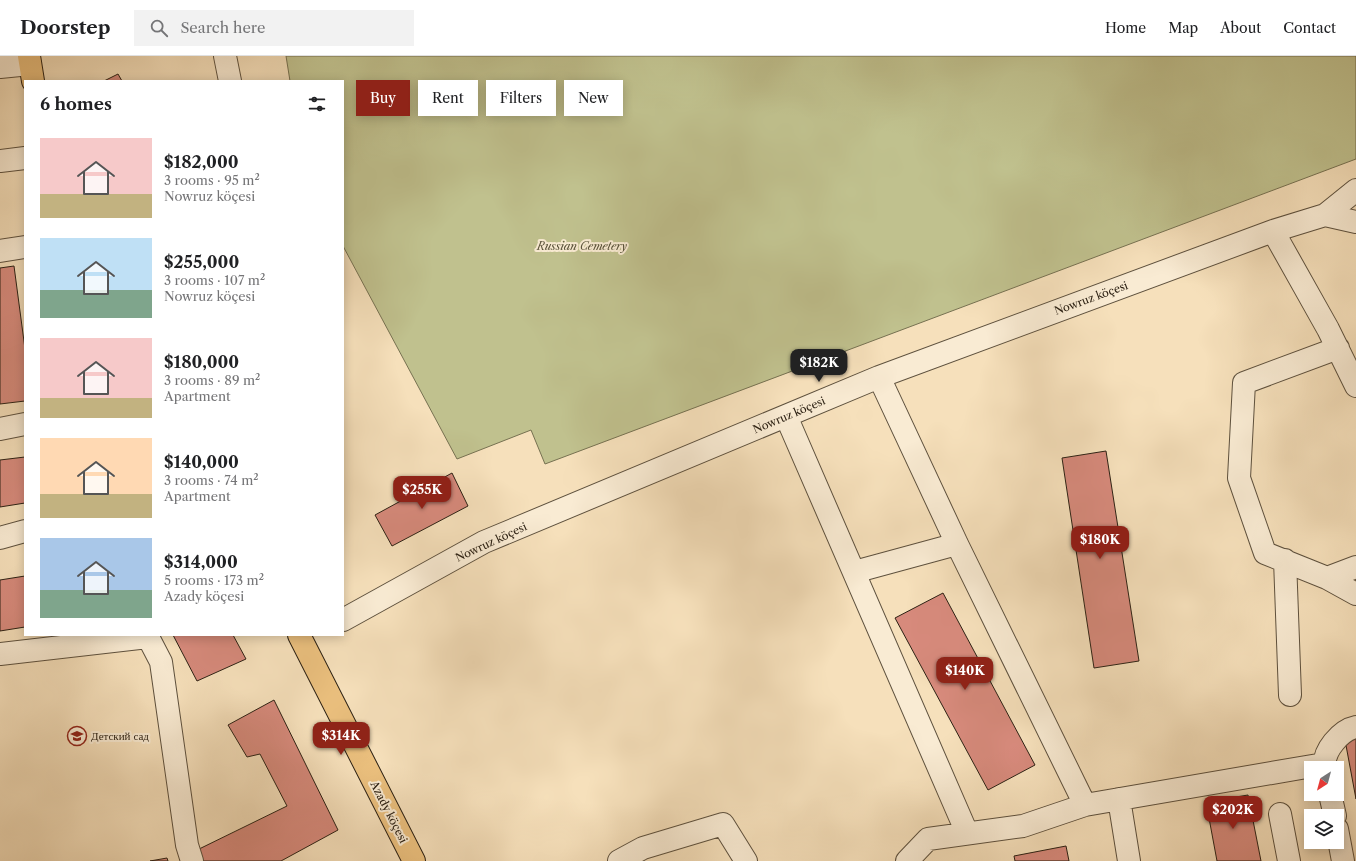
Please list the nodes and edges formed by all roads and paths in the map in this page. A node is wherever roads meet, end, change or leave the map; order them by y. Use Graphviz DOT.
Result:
graph roads {
  1 [pos="225,56"];
  2 [pos="0,67"];
  3 [pos="31,67"];
  4 [pos="230,80"];
  5 [pos="24,158"];
  6 [pos="0,161"];
  7 [pos="1356,190"];
  8 [pos="1356,206"];
  9 [pos="1325,215"];
  10 [pos="1356,222"];
  11 [pos="1273,231"];
  12 [pos="24,247"];
  13 [pos="0,251"];
  14 [pos="1338,348"];
  15 [pos="878,377"];
  16 [pos="1356,386"];
  17 [pos="786,416"];
  18 [pos="24,424"];
  19 [pos="0,429"];
  20 [pos="24,531"];
  21 [pos="0,538"];
  22 [pos="957,544"];
  23 [pos="1285,560"];
  24 [pos="1356,567"];
  25 [pos="854,572"];
  26 [pos="1327,578"];
  27 [pos="1356,594"];
  28 [pos="344,619"];
  29 [pos="148,636"];
  30 [pos="306,637"];
  31 [pos="0,654"];
  32 [pos="1290,695"];
  33 [pos="1356,727"];
  34 [pos="1326,761"];
  35 [pos="1304,769"];
  36 [pos="1119,799"];
  37 [pos="1085,805"];
  38 [pos="1280,814"];
  39 [pos="967,833"];
  40 [pos="1341,849"];
  41 [pos="192,861"];
  42 [pos="414,861"];
  43 [pos="619,861"];
  44 [pos="746,861"];
  45 [pos="907,861"];
  46 [pos="1129,861"];
  47 [pos="1289,861"];
  48 [pos="1343,861"];
  1 -- 4 [label="street"];
  2 -- 3 [label="street"];
  5 -- 6 [label="street"];
  7 -- 9 [label="street, Nowruz köçesi"];
  8 -- 9 [label="street"];
  9 -- 10 [label="street"];
  9 -- 11 [label="street, Nowruz köçesi"];
  11 -- 14 [label="street"];
  11 -- 15 [label="street, Nowruz köçesi"];
  12 -- 13 [label="street"];
  14 -- 16 [label="street"];
  14 -- 23 [label="street"];
  15 -- 17 [label="street, Nowruz köçesi"];
  15 -- 22 [label="street"];
  17 -- 25 [label="street"];
  17 -- 28 [label="street, Nowruz köçesi"];
  18 -- 19 [label="street"];
  20 -- 21 [label="street"];
  22 -- 25 [label="street"];
  22 -- 37 [label="street"];
  23 -- 26 [label="street"];
  23 -- 32 [label="street"];
  24 -- 26 [label="street"];
  25 -- 39 [label="street"];
  26 -- 27 [label="street"];
  29 -- 31 [label="street"];
  29 -- 41 [label="street"];
  30 -- 42 [label="main road, Azady köçesi"];
  33 -- 34 [label="street"];
  35 -- 36 [label="street"];
  36 -- 37 [label="street"];
  36 -- 46 [label="street"];
  37 -- 39 [label="street"];
  38 -- 47 [label="street"];
  39 -- 45 [label="street"];
  40 -- 48 [label="street"];
  43 -- 44 [label="street"];
}
